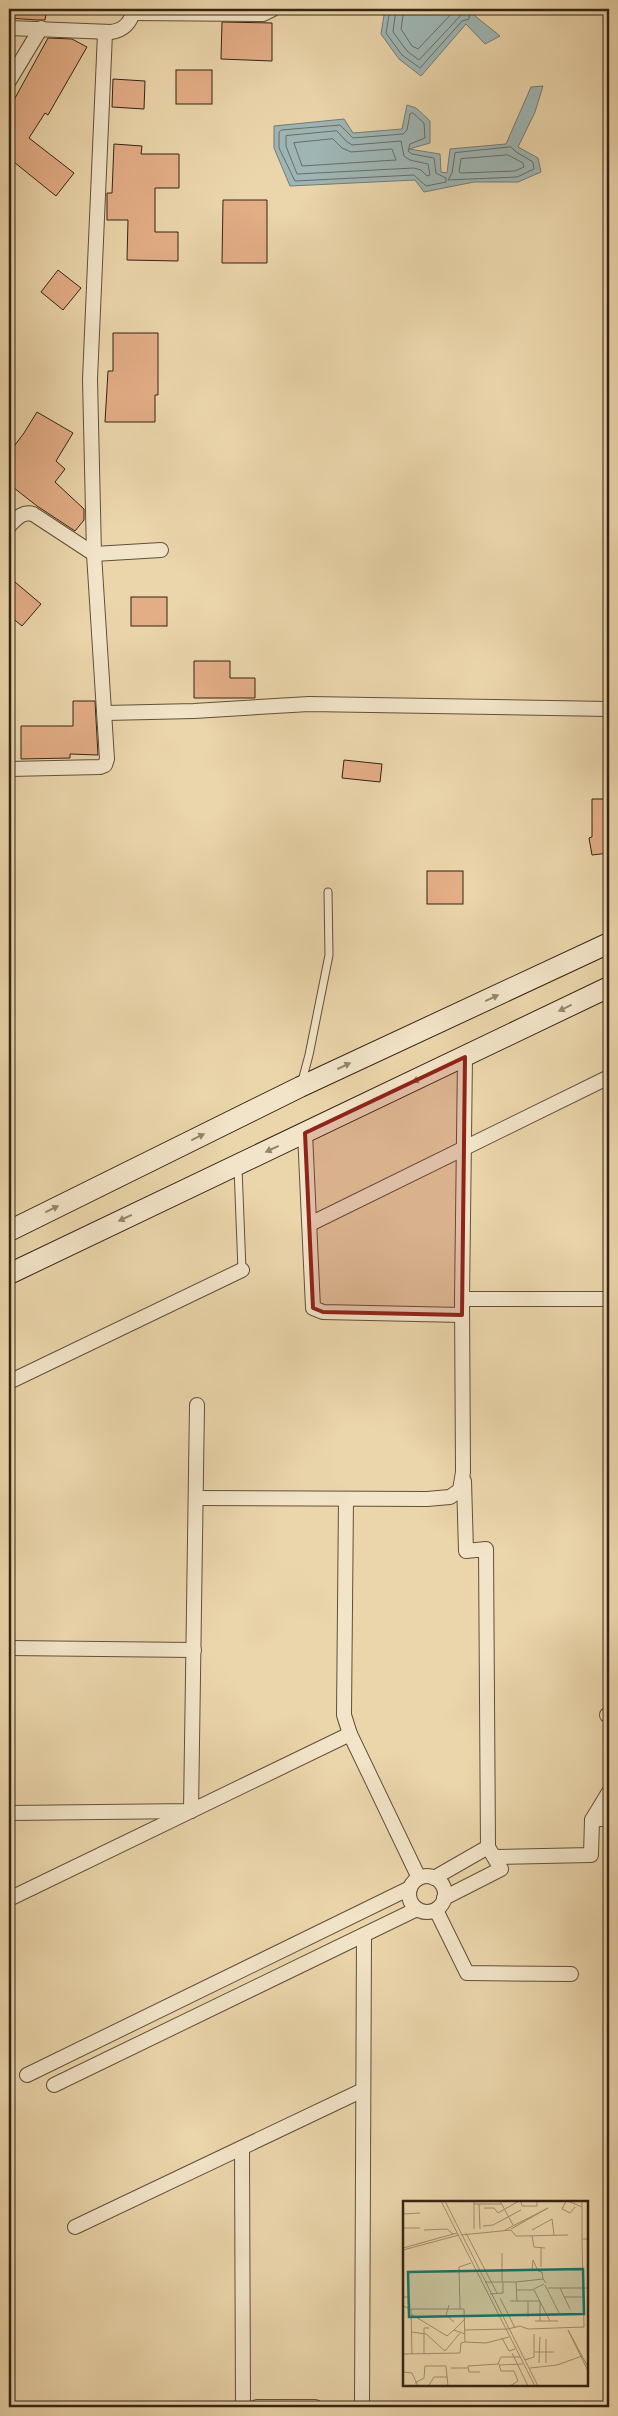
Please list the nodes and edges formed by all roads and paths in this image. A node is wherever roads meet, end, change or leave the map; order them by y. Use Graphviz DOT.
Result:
graph roads {
  1 [pos="273,9"];
  2 [pos="134,11"];
  3 [pos="9,28"];
  4 [pos="41,28"];
  5 [pos="105,33"];
  6 [pos="9,81"];
  7 [pos="9,526"];
  8 [pos="160,550"];
  9 [pos="94,554"];
  10 [pos="609,709"];
  11 [pos="106,713"];
  12 [pos="9,769"];
  13 [pos="328,892"];
  14 [pos="609,943"];
  15 [pos="609,987"];
  16 [pos="465,1057"];
  17 [pos="609,1077"];
  18 [pos="300,1087"];
  19 [pos="305,1133"];
  20 [pos="464,1147"];
  21 [pos="238,1165"];
  22 [pos="310,1224"];
  23 [pos="9,1230"];
  24 [pos="242,1270"];
  25 [pos="9,1274"];
  26 [pos="462,1299"];
  27 [pos="609,1299"];
  28 [pos="462,1315"];
  29 [pos="9,1382"];
  30 [pos="197,1405"];
  31 [pos="463,1472"];
  32 [pos="196,1498"];
  33 [pos="346,1499"];
  34 [pos="9,1648"];
  35 [pos="194,1650"];
  36 [pos="350,1734"];
  37 [pos="609,1792"];
  38 [pos="191,1811"];
  39 [pos="9,1813"];
  40 [pos="609,1818"];
  41 [pos="592,1820"];
  42 [pos="491,1852"];
  43 [pos="434,1878"];
  44 [pos="415,1883"];
  45 [pos="444,1898"];
  46 [pos="9,1899"];
  47 [pos="417,1909"];
  48 [pos="436,1910"];
  49 [pos="364,1935"];
  50 [pos="571,1974"];
  51 [pos="27,2075"];
  52 [pos="54,2085"];
  53 [pos="363,2090"];
  54 [pos="242,2148"];
  55 [pos="75,2227"];
  56 [pos="243,2407"];
  57 [pos="257,2407"];
  58 [pos="279,2407"];
  59 [pos="315,2407"];
  60 [pos="362,2407"];
  1 -- 2 [label="street"];
  2 -- 5 [label="street"];
  3 -- 4 [label="street"];
  4 -- 5 [label="street"];
  4 -- 6 [label="street"];
  5 -- 9 [label="street"];
  7 -- 9 [label="street"];
  8 -- 9 [label="street"];
  9 -- 11 [label="street"];
  10 -- 11 [label="street"];
  11 -- 12 [label="street"];
  13 -- 18 [label="lane"];
  18 -- 14 [label="street, one-way"];
  15 -- 16 [label="street, one-way"];
  16 -- 19 [label="street, one-way"];
  16 -- 20 [label="street"];
  17 -- 20 [label="street"];
  23 -- 18 [label="street, one-way"];
  19 -- 21 [label="street, one-way"];
  19 -- 22 [label="street"];
  20 -- 22 [label="street"];
  20 -- 26 [label="street"];
  21 -- 24 [label="lane"];
  21 -- 25 [label="street, one-way"];
  22 -- 28 [label="street"];
  24 -- 29 [label="street"];
  26 -- 27 [label="street"];
  26 -- 28 [label="street"];
  28 -- 31 [label="street"];
  30 -- 32 [label="street"];
  31 -- 33 [label="street"];
  31 -- 42 [label="street"];
  32 -- 33 [label="street"];
  32 -- 35 [label="street"];
  33 -- 36 [label="street"];
  34 -- 35 [label="street"];
  35 -- 38 [label="street"];
  36 -- 38 [label="street"];
  36 -- 44 [label="street"];
  37 -- 41 [label="street"];
  38 -- 39 [label="street"];
  38 -- 46 [label="street"];
  40 -- 41 [label="street"];
  41 -- 42 [label="street"];
  42 -- 43 [label="street"];
  42 -- 45 [label="street"];
  43 -- 44 [label="street"];
  43 -- 45 [label="street"];
  44 -- 47 [label="street"];
  44 -- 51 [label="street"];
  45 -- 48 [label="street"];
  47 -- 48 [label="street"];
  47 -- 49 [label="street"];
  48 -- 50 [label="street"];
  49 -- 52 [label="street"];
  49 -- 53 [label="street"];
  53 -- 54 [label="street"];
  53 -- 60 [label="street"];
  54 -- 55 [label="street"];
  54 -- 56 [label="street"];
  57 -- 58 [label="street"];
  58 -- 59 [label="street"];
}
